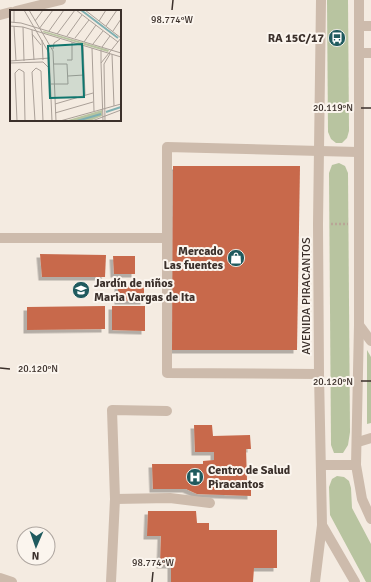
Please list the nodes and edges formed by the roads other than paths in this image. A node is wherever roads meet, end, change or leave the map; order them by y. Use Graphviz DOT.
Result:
graph roads {
  1 [pos="61,0"];
  2 [pos="321,0"];
  3 [pos="359,0"];
  4 [pos="20,10"];
  5 [pos="10,12"];
  6 [pos="0,15"];
  7 [pos="359,26"];
  8 [pos="371,26"];
  9 [pos="359,53"];
  10 [pos="371,53"];
  11 [pos="319,150"];
  12 [pos="358,152"];
  13 [pos="0,238"];
  14 [pos="168,238"];
  15 [pos="359,325"];
  16 [pos="371,341"];
  17 [pos="319,374"];
  18 [pos="167,411"];
  19 [pos="371,438"];
  20 [pos="358,442"];
  21 [pos="321,465"];
  22 [pos="356,465"];
  23 [pos="115,499"];
  24 [pos="210,503"];
  25 [pos="371,519"];
  26 [pos="322,525"];
  27 [pos="0,578"];
  28 [pos="12,582"];
  29 [pos="111,582"];
  30 [pos="315,582"];
  31 [pos="355,582"];
  1 -- 4 [label="street"];
  2 -- 11 [label="street, AVENIDA PIRACANTOS"];
  3 -- 7 [label="street"];
  5 -- 6 [label="street"];
  7 -- 8 [label="street"];
  7 -- 9 [label="street"];
  9 -- 10 [label="street"];
  9 -- 12 [label="street"];
  11 -- 12 [label="street"];
  11 -- 14 [label="street"];
  11 -- 17 [label="street, AVENIDA PIRACANTOS"];
  12 -- 15 [label="street"];
  13 -- 14 [label="street"];
  14 -- 17 [label="street"];
  15 -- 16 [label="street"];
  15 -- 20 [label="street"];
  17 -- 21 [label="street, AVENIDA PIRACANTOS"];
  18 -- 23 [label="street"];
  19 -- 20 [label="street"];
  20 -- 22 [label="street"];
  21 -- 22 [label="street"];
  21 -- 26 [label="street, AVENIDA PIRACANTOS"];
  22 -- 25 [label="street"];
  23 -- 24 [label="street"];
  23 -- 29 [label="street"];
  26 -- 30 [label="street"];
  26 -- 31 [label="street, AVENIDA PIRACANTOS"];
  27 -- 28 [label="street"];
}
